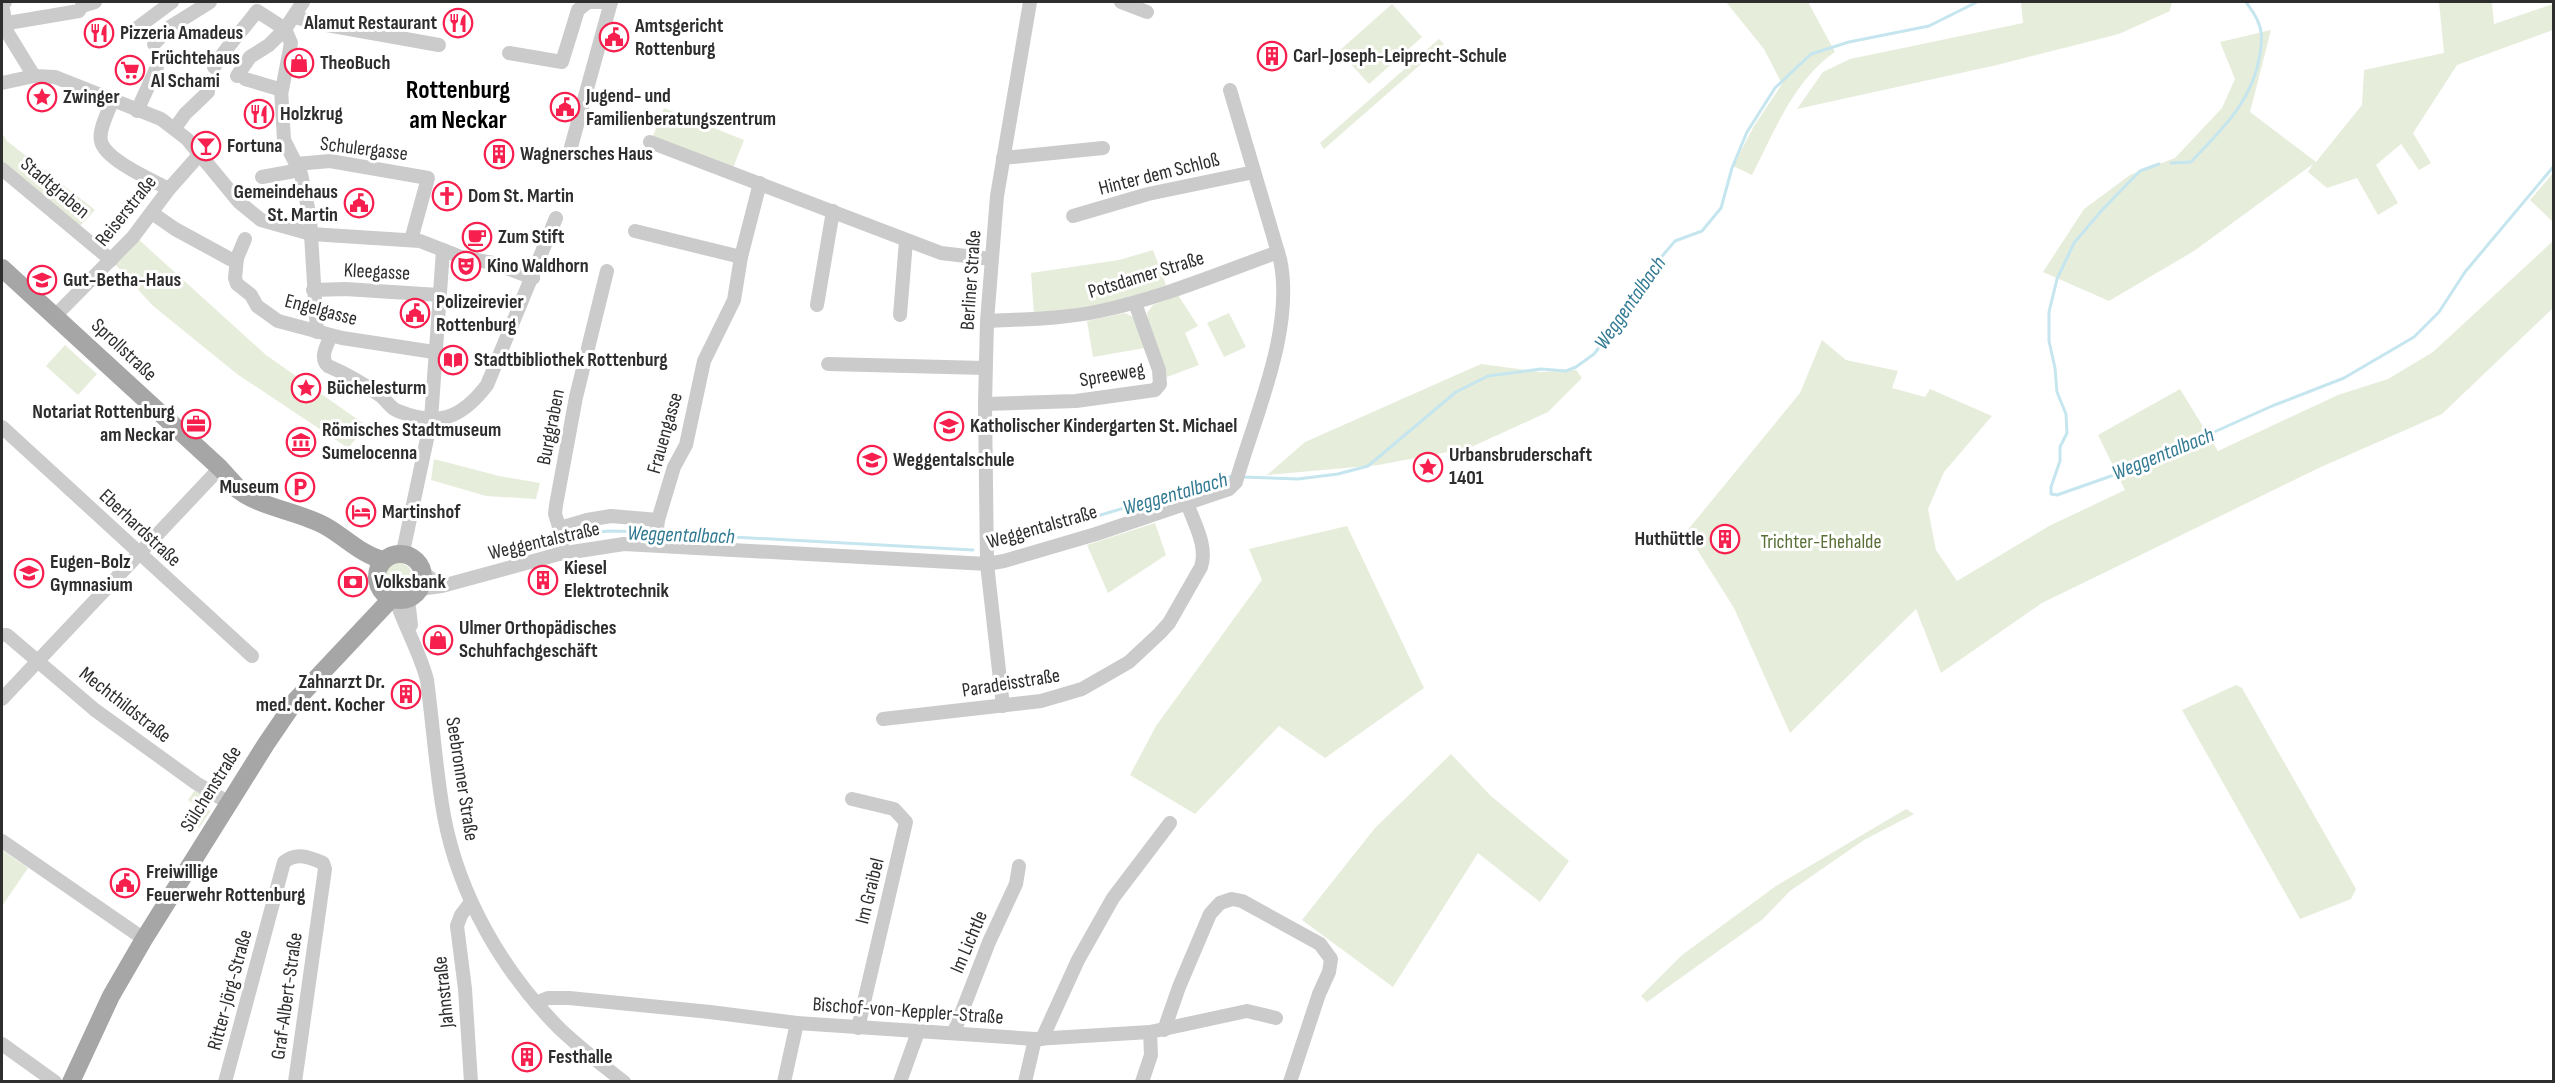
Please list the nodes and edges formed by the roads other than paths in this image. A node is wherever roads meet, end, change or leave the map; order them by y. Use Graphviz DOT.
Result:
graph roads {
  1 [pos="5,2"];
  2 [pos="95,2"];
  3 [pos="172,2"];
  4 [pos="210,2"];
  5 [pos="303,2"];
  6 [pos="611,2"];
  7 [pos="1030,2"];
  8 [pos="1121,2"];
  9 [pos="1147,12"];
  10 [pos="294,17"];
  11 [pos="3,24"];
  12 [pos="285,29"];
  13 [pos="133,31"];
  14 [pos="154,44"];
  15 [pos="438,45"];
  16 [pos="508,53"];
  17 [pos="157,67"];
  18 [pos="214,67"];
  19 [pos="34,76"];
  20 [pos="2,83"];
  21 [pos="281,90"];
  22 [pos="1230,90"];
  23 [pos="208,92"];
  24 [pos="112,101"];
  25 [pos="137,111"];
  26 [pos="175,128"];
  27 [pos="650,142"];
  28 [pos="572,147"];
  29 [pos="1103,148"];
  30 [pos="200,154"];
  31 [pos="1003,158"];
  32 [pos="298,167"];
  33 [pos="2,168"];
  34 [pos="1254,172"];
  35 [pos="262,177"];
  36 [pos="760,183"];
  37 [pos="169,189"];
  38 [pos="833,211"];
  39 [pos="152,213"];
  40 [pos="1073,216"];
  41 [pos="556,218"];
  42 [pos="261,220"];
  43 [pos="635,231"];
  44 [pos="311,234"];
  45 [pos="411,240"];
  46 [pos="906,241"];
  47 [pos="451,250"];
  48 [pos="1278,252"];
  49 [pos="741,257"];
  50 [pos="237,258"];
  51 [pos="991,259"];
  52 [pos="111,260"];
  53 [pos="2,268"];
  54 [pos="607,271"];
  55 [pos="533,278"];
  56 [pos="313,290"];
  57 [pos="440,296"];
  58 [pos="1135,303"];
  59 [pos="817,305"];
  60 [pos="900,315"];
  61 [pos="55,316"];
  62 [pos="987,321"];
  63 [pos="316,332"];
  64 [pos="331,336"];
  65 [pos="434,352"];
  66 [pos="828,364"];
  67 [pos="985,368"];
  68 [pos="985,404"];
  69 [pos="431,420"];
  70 [pos="2,427"];
  71 [pos="218,468"];
  72 [pos="1187,503"];
  73 [pos="560,528"];
  74 [pos="656,533"];
  75 [pos="138,553"];
  76 [pos="559,554"];
  77 [pos="394,558"];
  78 [pos="987,564"];
  79 [pos="403,592"];
  80 [pos="2,635"];
  81 [pos="252,656"];
  82 [pos="39,661"];
  83 [pos="2,699"];
  84 [pos="1003,706"];
  85 [pos="883,719"];
  86 [pos="852,799"];
  87 [pos="229,803"];
  88 [pos="1170,823"];
  89 [pos="2,841"];
  90 [pos="306,856"];
  91 [pos="1019,866"];
  92 [pos="471,902"];
  93 [pos="144,939"];
  94 [pos="536,1003"];
  95 [pos="1276,1017"];
  96 [pos="797,1023"];
  97 [pos="858,1028"];
  98 [pos="1157,1031"];
  99 [pos="918,1032"];
  100 [pos="954,1032"];
  101 [pos="1039,1039"];
  102 [pos="2,1044"];
  103 [pos="55,1082"];
  104 [pos="71,1082"];
  105 [pos="225,1082"];
  106 [pos="295,1082"];
  107 [pos="471,1082"];
  108 [pos="624,1082"];
  109 [pos="784,1082"];
  110 [pos="900,1082"];
  111 [pos="1024,1082"];
  112 [pos="1142,1082"];
  113 [pos="1290,1082"];
  1 -- 11 [label="street"];
  2 -- 11 [label="street"];
  3 -- 13 [label="street"];
  4 -- 14 [label="street"];
  5 -- 10 [label="street"];
  6 -- 16 [label="street"];
  6 -- 28 [label="street"];
  7 -- 31 [label="street, Berliner Straße"];
  8 -- 9 [label="street"];
  10 -- 12 [label="street"];
  10 -- 15 [label="street"];
  11 -- 19 [label="street"];
  12 -- 18 [label="street"];
  12 -- 21 [label="street"];
  12 -- 21 [label="street"];
  17 -- 25 [label="street"];
  19 -- 20 [label="street"];
  19 -- 24 [label="street"];
  21 -- 32 [label="street"];
  22 -- 34 [label="street, Weggentalstraße"];
  23 -- 26 [label="street"];
  24 -- 25 [label="street"];
  24 -- 37 [label="street"];
  25 -- 26 [label="street"];
  26 -- 30 [label="street"];
  27 -- 36 [label="street"];
  29 -- 31 [label="street"];
  30 -- 37 [label="street, Reiserstraße"];
  30 -- 42 [label="street"];
  31 -- 51 [label="street, Berliner Straße"];
  32 -- 35 [label="street, Schulergasse"];
  32 -- 44 [label="street"];
  32 -- 45 [label="street, Schulergasse"];
  33 -- 52 [label="street, Stadtgraben"];
  34 -- 40 [label="street, Hinter dem Schloß"];
  34 -- 48 [label="street, Weggentalstraße"];
  36 -- 38 [label="street"];
  36 -- 49 [label="street, Frauengasse"];
  37 -- 39 [label="street, Reiserstraße"];
  38 -- 46 [label="street"];
  38 -- 59 [label="street"];
  39 -- 50 [label="street"];
  39 -- 52 [label="street, Reiserstraße"];
  41 -- 55 [label="street"];
  42 -- 44 [label="street"];
  42 -- 50 [label="street"];
  43 -- 49 [label="street"];
  44 -- 45 [label="street"];
  44 -- 56 [label="street"];
  45 -- 47 [label="street"];
  46 -- 51 [label="street"];
  46 -- 60 [label="street"];
  47 -- 55 [label="street"];
  47 -- 57 [label="street"];
  48 -- 58 [label="street, Potsdamer Straße"];
  48 -- 72 [label="street, Weggentalstraße"];
  49 -- 74 [label="street, Frauengasse"];
  50 -- 63 [label="street, Engelgasse"];
  51 -- 62 [label="street, Berliner Straße"];
  52 -- 61 [label="street, Reiserstraße"];
  53 -- 61 [label="main road, Sprollstraße"];
  54 -- 73 [label="street, Burggraben"];
  55 -- 69 [label="street"];
  56 -- 57 [label="street, Kleegasse"];
  56 -- 63 [label="street"];
  57 -- 65 [label="street"];
  58 -- 62 [label="street, Potsdamer Straße"];
  58 -- 68 [label="street, Spreeweg"];
  61 -- 71 [label="main road, Sprollstraße"];
  62 -- 67 [label="street, Berliner Straße"];
  63 -- 64 [label="street, Engelgasse"];
  64 -- 65 [label="street, Engelgasse"];
  64 -- 69 [label="street"];
  65 -- 69 [label="street"];
  66 -- 67 [label="street"];
  67 -- 68 [label="street, Berliner Straße"];
  68 -- 78 [label="street, Berliner Straße"];
  69 -- 77 [label="street"];
  70 -- 75 [label="street, Eberhardstraße"];
  71 -- 75 [label="street"];
  71 -- 77 [label="main road, Sprollstraße"];
  72 -- 78 [label="street, Weggentalstraße"];
  72 -- 84 [label="street, Paradeisstraße"];
  73 -- 74 [label="street, Weggentalstraße"];
  73 -- 76 [label="street, Burggraben"];
  74 -- 76 [label="street, Weggentalstraße"];
  74 -- 78 [label="street, Weggentalstraße"];
  75 -- 81 [label="street, Eberhardstraße"];
  75 -- 82 [label="street"];
  76 -- 79 [label="street, Weggentalstraße"];
  77 -- 79 [label="main road"];
  77 -- 79 [label="main road"];
  78 -- 84 [label="street, Berliner Straße"];
  79 -- 87 [label="main road, Sülchenstraße"];
  79 -- 92 [label="street, Seebronner Straße"];
  80 -- 82 [label="street, Mechthildstraße"];
  82 -- 83 [label="street"];
  82 -- 87 [label="street, Mechthildstraße"];
  84 -- 85 [label="street, Paradeisstraße"];
  86 -- 97 [label="street, Im Graibel"];
  87 -- 93 [label="main road, Sülchenstraße"];
  88 -- 101 [label="street"];
  89 -- 93 [label="street"];
  90 -- 105 [label="street, Ritter-Jörg-Straße"];
  90 -- 106 [label="street, Graf-Albert-Straße"];
  91 -- 100 [label="street, Im Lichtle"];
  92 -- 94 [label="street, Seebronner Straße"];
  92 -- 107 [label="street, Jahnstraße"];
  93 -- 104 [label="main road, Sülchenstraße"];
  94 -- 96 [label="street, Bischof-von-Keppler-Straße"];
  94 -- 108 [label="street, Seebronner Straße"];
  95 -- 98 [label="street, Bischof-von-Keppler-Straße"];
  96 -- 97 [label="street, Bischof-von-Keppler-Straße"];
  96 -- 109 [label="street"];
  97 -- 99 [label="street, Bischof-von-Keppler-Straße"];
  98 -- 101 [label="street, Bischof-von-Keppler-Straße"];
  98 -- 112 [label="street"];
  98 -- 113 [label="street"];
  99 -- 100 [label="street, Bischof-von-Keppler-Straße"];
  99 -- 110 [label="street"];
  100 -- 101 [label="street, Bischof-von-Keppler-Straße"];
  101 -- 111 [label="street"];
  102 -- 103 [label="street"];
}
